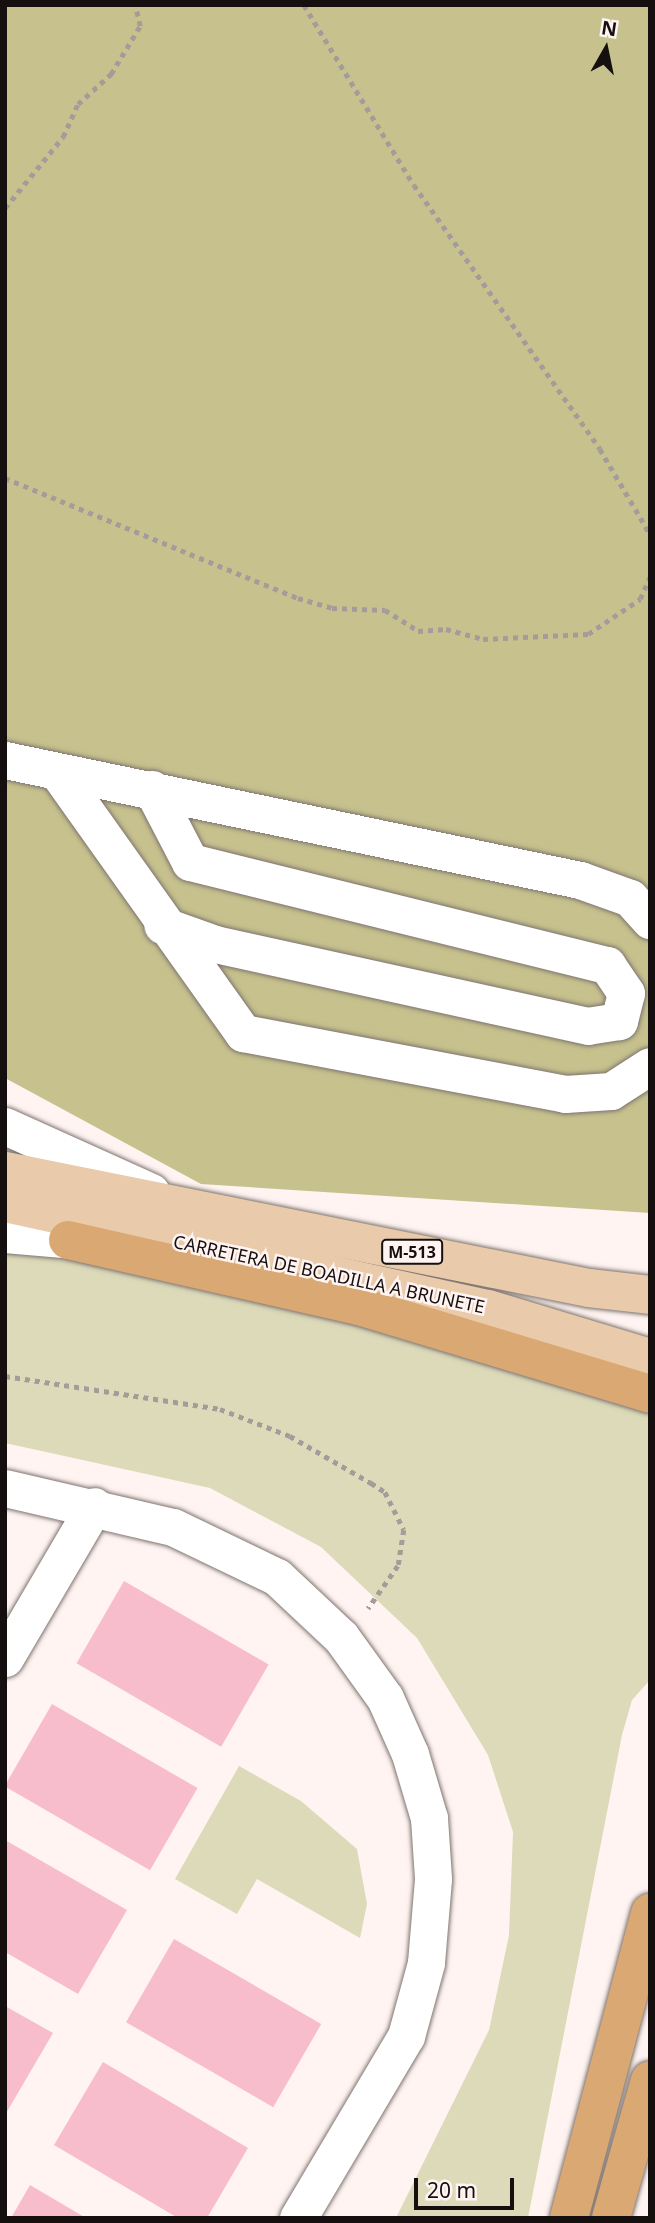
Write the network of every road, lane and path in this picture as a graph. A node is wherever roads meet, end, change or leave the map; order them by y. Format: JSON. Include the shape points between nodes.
{"nodes":[{"id":1,"x":135,"y":5,"type":"edge"},
{"id":2,"x":304,"y":5,"type":"edge"},
{"id":3,"x":5,"y":208,"type":"edge"},
{"id":4,"x":5,"y":478,"type":"edge"},
{"id":5,"x":650,"y":534,"type":"edge"},
{"id":6,"x":650,"y":577,"type":"edge"},
{"id":7,"x":5,"y":760,"type":"edge"},
{"id":8,"x":58,"y":774,"type":"junction"},
{"id":9,"x":152,"y":789,"type":"junction"},
{"id":10,"x":650,"y":920,"type":"edge"},
{"id":11,"x":162,"y":925,"type":"junction"},
{"id":12,"x":650,"y":1066,"type":"edge"},
{"id":13,"x":5,"y":1126,"type":"edge"},
{"id":14,"x":5,"y":1171,"type":"edge"},
{"id":15,"x":5,"y":1203,"type":"edge"},
{"id":16,"x":175,"y":1203,"type":"junction"},
{"id":17,"x":5,"y":1234,"type":"edge"},
{"id":18,"x":68,"y":1240,"type":"junction"},
{"id":19,"x":257,"y":1258,"type":"junction"},
{"id":20,"x":650,"y":1295,"type":"edge"},
{"id":21,"x":650,"y":1358,"type":"edge"},
{"id":22,"x":5,"y":1376,"type":"edge"},
{"id":23,"x":650,"y":1394,"type":"edge"},
{"id":24,"x":5,"y":1488,"type":"edge"},
{"id":25,"x":94,"y":1506,"type":"junction"},
{"id":26,"x":368,"y":1609,"type":"dead end"},
{"id":27,"x":5,"y":1658,"type":"edge"},
{"id":28,"x":650,"y":1913,"type":"edge"},
{"id":29,"x":650,"y":2080,"type":"edge"},
{"id":30,"x":298,"y":2218,"type":"edge"},
{"id":31,"x":569,"y":2218,"type":"edge"},
{"id":32,"x":611,"y":2218,"type":"edge"}],
"edges":[{"from":1,"to":3,"type":"path","via":[[141,26],[111,74],[78,104],[62,137]]},
{"from":2,"to":5,"type":"path","via":[[400,163],[600,449]]},
{"from":4,"to":6,"type":"path","via":[[298,598],[332,608],[385,610],[418,631],[446,629],[483,639],[587,634],[640,599]]},
{"from":7,"to":8,"type":"street"},
{"from":8,"to":9,"type":"street"},
{"from":8,"to":11,"type":"street"},
{"from":9,"to":10,"type":"street","via":[[580,880],[630,898]]},
{"from":9,"to":11,"type":"street","via":[[190,862],[607,965],[626,993],[619,1021],[589,1026],[215,944]]},
{"from":11,"to":12,"type":"street","via":[[243,1033],[565,1094],[611,1091]]},
{"from":13,"to":16,"type":"street"},
{"from":14,"to":16,"type":"main road","number":"M-513"},
{"from":15,"to":19,"type":"main road","name":"CARRETERA DE BOADILLA A BRUNETE","number":"M-513"},
{"from":16,"to":20,"type":"main road","number":"M-513","via":[[589,1288]]},
{"from":17,"to":18,"type":"street"},
{"from":18,"to":19,"type":"street"},
{"from":18,"to":23,"type":"highway","via":[[359,1306]]},
{"from":19,"to":21,"type":"main road","name":"CARRETERA DE BOADILLA A BRUNETE","number":"M-513","via":[[488,1309]]},
{"from":22,"to":26,"type":"path","via":[[220,1409],[279,1430],[371,1483],[384,1492],[404,1530],[398,1566]]},
{"from":24,"to":25,"type":"street"},
{"from":25,"to":27,"type":"street"},
{"from":25,"to":30,"type":"street","via":[[238,1553],[286,1585],[341,1637],[386,1698],[429,1818],[433,1879],[426,1963],[405,2036]]},
{"from":28,"to":31,"type":"highway"},
{"from":29,"to":32,"type":"highway"}]}
